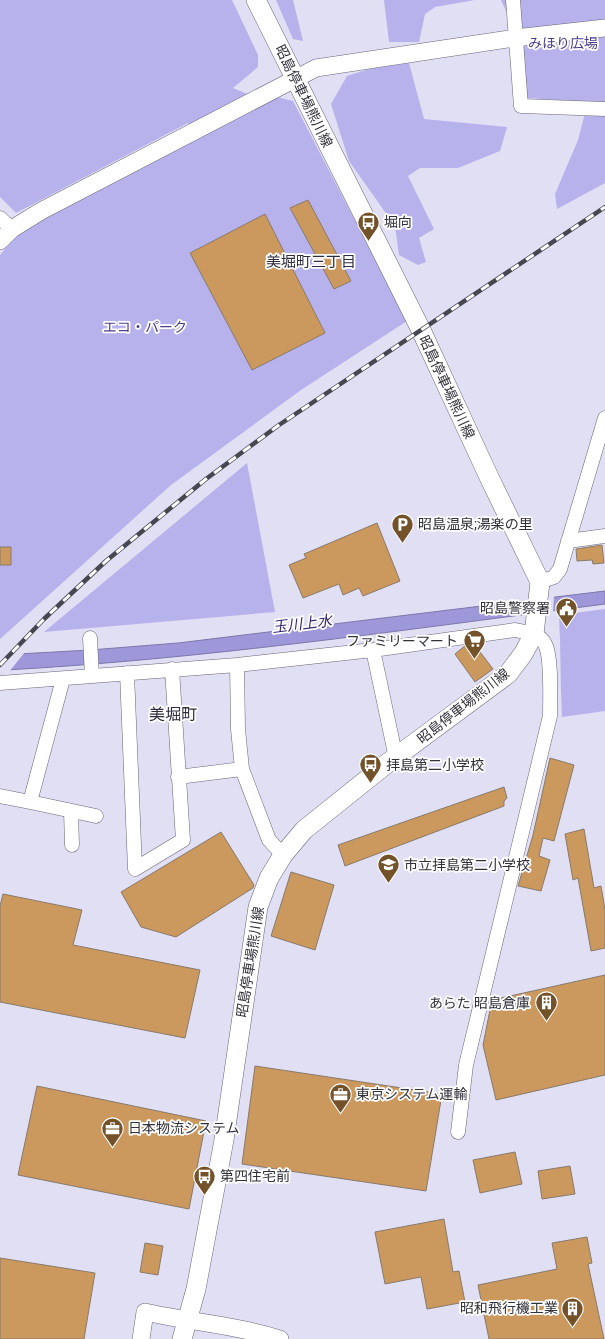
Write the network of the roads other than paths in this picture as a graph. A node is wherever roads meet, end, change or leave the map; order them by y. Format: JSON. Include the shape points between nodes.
{"nodes":[{"id":1,"x":256,"y":0,"type":"edge"},
{"id":2,"x":513,"y":0,"type":"edge"},
{"id":3,"x":605,"y":28,"type":"edge"},
{"id":4,"x":515,"y":38,"type":"junction"},
{"id":5,"x":294,"y":78,"type":"junction"},
{"id":6,"x":605,"y":109,"type":"edge"},
{"id":7,"x":6,"y":224,"type":"edge"},
{"id":8,"x":0,"y":241,"type":"edge"},
{"id":9,"x":605,"y":418,"type":"edge"},
{"id":10,"x":605,"y":536,"type":"edge"},
{"id":11,"x":568,"y":541,"type":"junction"},
{"id":12,"x":540,"y":589,"type":"junction"},
{"id":13,"x":536,"y":627,"type":"junction"},
{"id":14,"x":90,"y":638,"type":"dead end"},
{"id":15,"x":372,"y":650,"type":"junction"},
{"id":16,"x":237,"y":665,"type":"junction"},
{"id":17,"x":172,"y":669,"type":"junction"},
{"id":18,"x":127,"y":673,"type":"junction"},
{"id":19,"x":92,"y":676,"type":"junction"},
{"id":20,"x":63,"y":679,"type":"junction"},
{"id":21,"x":1,"y":684,"type":"edge"},
{"id":22,"x":396,"y":758,"type":"junction"},
{"id":23,"x":242,"y":769,"type":"junction"},
{"id":24,"x":178,"y":777,"type":"junction"},
{"id":25,"x":0,"y":796,"type":"edge"},
{"id":26,"x":30,"y":802,"type":"junction"},
{"id":27,"x":71,"y":810,"type":"junction"},
{"id":28,"x":96,"y":816,"type":"dead end"},
{"id":29,"x":72,"y":845,"type":"dead end"},
{"id":30,"x":283,"y":855,"type":"junction"},
{"id":31,"x":458,"y":1132,"type":"dead end"},
{"id":32,"x":185,"y":1330,"type":"edge"},
{"id":33,"x":141,"y":1339,"type":"edge"},
{"id":34,"x":280,"y":1339,"type":"edge"}],
"edges":[{"from":1,"to":5,"type":"main road","name":"昭島停車場熊川線"},
{"from":2,"to":4,"type":"street"},
{"from":3,"to":4,"type":"street"},
{"from":4,"to":5,"type":"street","via":[[316,68]]},
{"from":4,"to":6,"type":"street","via":[[521,106]]},
{"from":5,"to":7,"type":"street","via":[[41,211]]},
{"from":5,"to":12,"type":"main road","name":"昭島停車場熊川線","via":[[421,330]]},
{"from":7,"to":8,"type":"street"},
{"from":9,"to":11,"type":"street"},
{"from":10,"to":11,"type":"street"},
{"from":11,"to":12,"type":"street","via":[[560,569]]},
{"from":12,"to":13,"type":"main road","name":"昭島停車場熊川線"},
{"from":13,"to":15,"type":"street"},
{"from":13,"to":22,"type":"main road","name":"昭島停車場熊川線","via":[[524,654],[508,674]]},
{"from":13,"to":31,"type":"street","via":[[545,644],[549,669],[550,716],[466,1065]]},
{"from":14,"to":19,"type":"street"},
{"from":15,"to":16,"type":"street"},
{"from":15,"to":22,"type":"street"},
{"from":16,"to":17,"type":"street"},
{"from":16,"to":23,"type":"street","via":[[238,729]]},
{"from":17,"to":18,"type":"street"},
{"from":17,"to":24,"type":"street"},
{"from":18,"to":19,"type":"street"},
{"from":18,"to":24,"type":"street","via":[[136,869],[183,840]]},
{"from":19,"to":20,"type":"street"},
{"from":20,"to":21,"type":"street"},
{"from":20,"to":26,"type":"street"},
{"from":22,"to":30,"type":"main road","name":"昭島停車場熊川線","via":[[304,830]]},
{"from":23,"to":24,"type":"street"},
{"from":23,"to":30,"type":"street","via":[[269,840]]},
{"from":25,"to":26,"type":"street"},
{"from":26,"to":27,"type":"street"},
{"from":27,"to":28,"type":"street"},
{"from":27,"to":29,"type":"street"},
{"from":30,"to":32,"type":"main road","name":"昭島停車場熊川線","via":[[269,878],[258,907],[224,1140],[196,1289]]},
{"from":32,"to":33,"type":"street","via":[[145,1312]]},
{"from":32,"to":34,"type":"street","via":[[244,1330]]}]}
